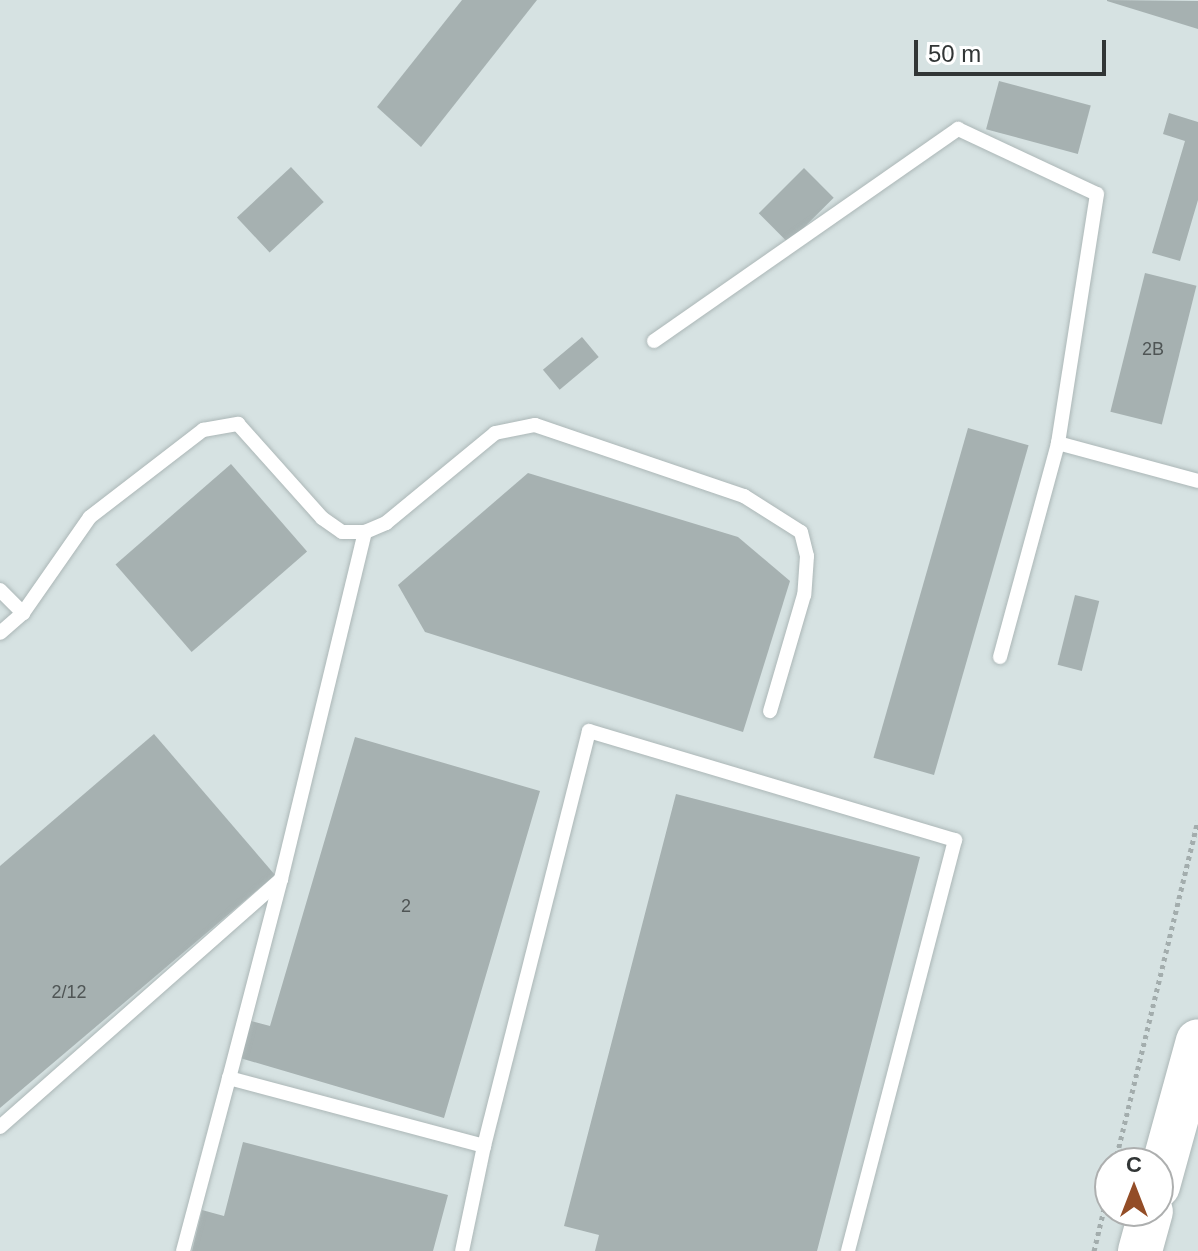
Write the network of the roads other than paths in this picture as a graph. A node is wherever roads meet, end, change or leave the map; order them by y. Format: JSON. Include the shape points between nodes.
{"nodes":[{"id":1,"x":654,"y":341,"type":"dead end"},
{"id":2,"x":1058,"y":443,"type":"junction"},
{"id":3,"x":1198,"y":481,"type":"edge"},
{"id":4,"x":365,"y":532,"type":"junction"},
{"id":5,"x":0,"y":590,"type":"edge"},
{"id":6,"x":23,"y":613,"type":"junction"},
{"id":7,"x":0,"y":633,"type":"edge"},
{"id":8,"x":1000,"y":657,"type":"dead end"},
{"id":9,"x":770,"y":711,"type":"dead end"},
{"id":10,"x":281,"y":879,"type":"junction"},
{"id":11,"x":1198,"y":1041,"type":"edge"},
{"id":12,"x":229,"y":1078,"type":"junction"},
{"id":13,"x":0,"y":1127,"type":"edge"},
{"id":14,"x":484,"y":1146,"type":"junction"},
{"id":15,"x":1169,"y":1147,"type":"edge"},
{"id":16,"x":1147,"y":1227,"type":"edge"},
{"id":17,"x":183,"y":1251,"type":"edge"},
{"id":18,"x":462,"y":1251,"type":"edge"},
{"id":19,"x":848,"y":1251,"type":"edge"},
{"id":20,"x":1140,"y":1251,"type":"edge"}],
"edges":[{"from":1,"to":2,"type":"lane","via":[[958,129],[1097,194]]},
{"from":2,"to":3,"type":"lane"},
{"from":2,"to":8,"type":"lane"},
{"from":4,"to":6,"type":"lane","via":[[342,532],[322,518],[238,424],[203,430],[90,517]]},
{"from":4,"to":9,"type":"lane","via":[[386,523],[495,433],[516,425],[535,425],[744,496],[801,532],[807,556],[804,595]]},
{"from":4,"to":10,"type":"lane"},
{"from":5,"to":6,"type":"lane"},
{"from":6,"to":7,"type":"lane"},
{"from":10,"to":12,"type":"lane"},
{"from":10,"to":13,"type":"lane"},
{"from":11,"to":15,"type":"main road"},
{"from":12,"to":14,"type":"lane"},
{"from":12,"to":17,"type":"lane"},
{"from":14,"to":18,"type":"lane"},
{"from":14,"to":19,"type":"lane","via":[[589,731],[955,840]]},
{"from":16,"to":20,"type":"main road"}]}
